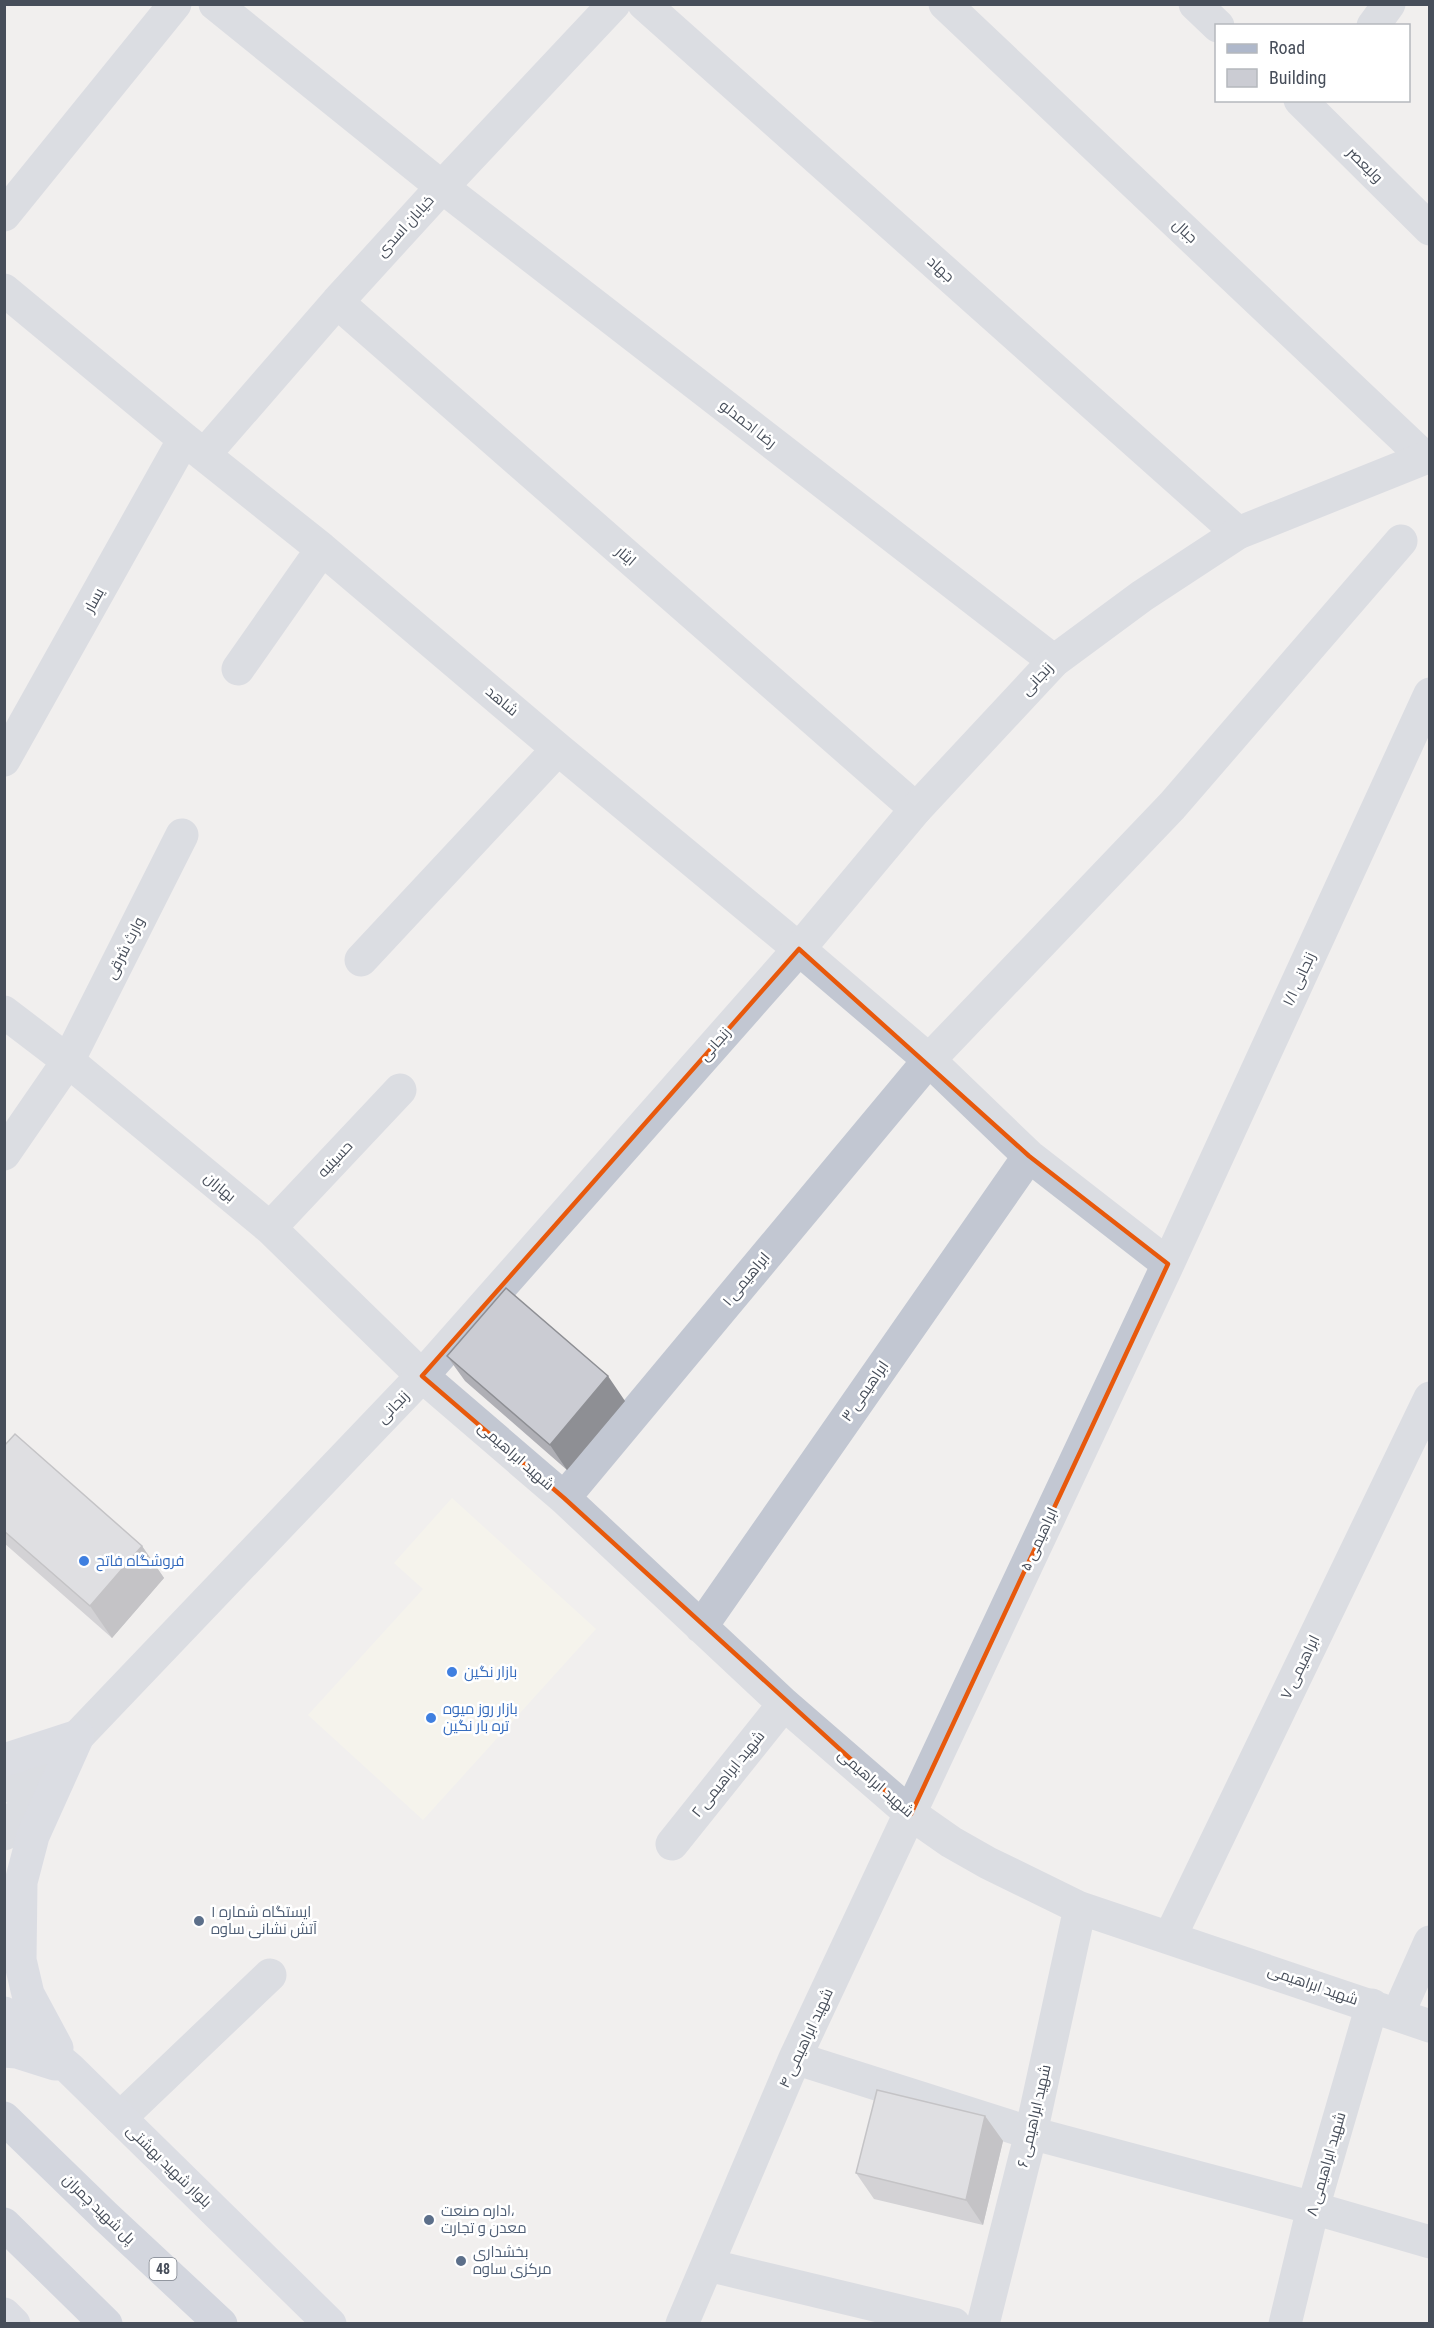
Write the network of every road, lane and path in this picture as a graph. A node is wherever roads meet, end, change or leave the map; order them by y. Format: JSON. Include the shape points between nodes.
{"nodes":[{"id":1,"x":175,"y":4,"type":"edge"},
{"id":2,"x":215,"y":4,"type":"edge"},
{"id":3,"x":614,"y":4,"type":"edge"},
{"id":4,"x":644,"y":4,"type":"edge"},
{"id":5,"x":945,"y":4,"type":"edge"},
{"id":6,"x":1196,"y":4,"type":"edge"},
{"id":7,"x":1389,"y":4,"type":"edge"},
{"id":8,"x":1216,"y":24,"type":"edge"},
{"id":9,"x":1374,"y":24,"type":"edge"},
{"id":10,"x":1307,"y":103,"type":"edge"},
{"id":11,"x":442,"y":186,"type":"junction"},
{"id":12,"x":4,"y":215,"type":"edge"},
{"id":13,"x":1430,"y":229,"type":"edge"},
{"id":14,"x":4,"y":290,"type":"edge"},
{"id":15,"x":336,"y":302,"type":"junction"},
{"id":16,"x":194,"y":447,"type":"junction"},
{"id":17,"x":1427,"y":457,"type":"edge"},
{"id":18,"x":1238,"y":533,"type":"junction"},
{"id":19,"x":1401,"y":541,"type":"dead end"},
{"id":20,"x":322,"y":549,"type":"junction"},
{"id":21,"x":1054,"y":661,"type":"junction"},
{"id":22,"x":238,"y":669,"type":"dead end"},
{"id":23,"x":1429,"y":697,"type":"edge"},
{"id":24,"x":558,"y":749,"type":"junction"},
{"id":25,"x":4,"y":760,"type":"edge"},
{"id":26,"x":916,"y":809,"type":"junction"},
{"id":27,"x":182,"y":835,"type":"dead end"},
{"id":28,"x":799,"y":949,"type":"junction"},
{"id":29,"x":361,"y":960,"type":"dead end"},
{"id":30,"x":4,"y":1012,"type":"edge"},
{"id":31,"x":929,"y":1060,"type":"junction"},
{"id":32,"x":68,"y":1061,"type":"junction"},
{"id":33,"x":400,"y":1090,"type":"dead end"},
{"id":34,"x":4,"y":1154,"type":"edge"},
{"id":35,"x":1029,"y":1156,"type":"junction"},
{"id":36,"x":270,"y":1228,"type":"junction"},
{"id":37,"x":1168,"y":1264,"type":"junction"},
{"id":38,"x":422,"y":1376,"type":"junction"},
{"id":39,"x":1430,"y":1398,"type":"edge"},
{"id":40,"x":564,"y":1498,"type":"junction"},
{"id":41,"x":701,"y":1627,"type":"junction"},
{"id":42,"x":784,"y":1704,"type":"junction"},
{"id":43,"x":78,"y":1736,"type":"junction"},
{"id":44,"x":4,"y":1760,"type":"edge"},
{"id":45,"x":4,"y":1786,"type":"edge"},
{"id":46,"x":911,"y":1814,"type":"junction"},
{"id":47,"x":4,"y":1834,"type":"edge"},
{"id":48,"x":672,"y":1844,"type":"dead end"},
{"id":49,"x":1080,"y":1908,"type":"junction"},
{"id":50,"x":1170,"y":1937,"type":"junction"},
{"id":51,"x":1430,"y":1942,"type":"edge"},
{"id":52,"x":270,"y":1976,"type":"dead end"},
{"id":53,"x":1385,"y":2010,"type":"junction"},
{"id":54,"x":4,"y":2013,"type":"edge"},
{"id":55,"x":1430,"y":2026,"type":"edge"},
{"id":56,"x":4,"y":2051,"type":"edge"},
{"id":57,"x":795,"y":2058,"type":"junction"},
{"id":58,"x":69,"y":2068,"type":"junction"},
{"id":59,"x":4,"y":2118,"type":"edge"},
{"id":60,"x":120,"y":2118,"type":"junction"},
{"id":61,"x":1031,"y":2133,"type":"junction"},
{"id":62,"x":1313,"y":2208,"type":"junction"},
{"id":63,"x":4,"y":2224,"type":"edge"},
{"id":64,"x":1430,"y":2242,"type":"edge"},
{"id":65,"x":708,"y":2265,"type":"junction"},
{"id":66,"x":4,"y":2314,"type":"edge"},
{"id":67,"x":14,"y":2324,"type":"edge"},
{"id":68,"x":106,"y":2324,"type":"edge"},
{"id":69,"x":221,"y":2324,"type":"edge"},
{"id":70,"x":330,"y":2324,"type":"edge"},
{"id":71,"x":682,"y":2324,"type":"edge"},
{"id":72,"x":954,"y":2324,"type":"edge"},
{"id":73,"x":983,"y":2324,"type":"edge"},
{"id":74,"x":1285,"y":2324,"type":"edge"}],
"edges":[{"from":1,"to":12,"type":"street"},
{"from":2,"to":11,"type":"street","name":"رضا احمدلو"},
{"from":3,"to":11,"type":"street","name":"خیابان اسدی"},
{"from":4,"to":18,"type":"street","name":"جهاد"},
{"from":5,"to":17,"type":"street","name":"جبال"},
{"from":6,"to":8,"type":"street"},
{"from":7,"to":9,"type":"street"},
{"from":10,"to":13,"type":"street","name":"ولیعصر"},
{"from":11,"to":15,"type":"street","name":"خیابان اسدی"},
{"from":11,"to":21,"type":"street","name":"رضا احمدلو"},
{"from":14,"to":16,"type":"street","name":"شاهد"},
{"from":15,"to":16,"type":"street","name":"خیابان اسدی"},
{"from":15,"to":26,"type":"street","name":"ایثار"},
{"from":16,"to":20,"type":"street","name":"شاهد"},
{"from":16,"to":25,"type":"street","name":"یسار"},
{"from":17,"to":18,"type":"street","name":"زنجانی"},
{"from":18,"to":21,"type":"street","name":"زنجانی","via":[[1142,596]]},
{"from":19,"to":31,"type":"street","name":"ابراهیمی ۱","via":[[1172,806]]},
{"from":20,"to":22,"type":"street"},
{"from":20,"to":24,"type":"street","name":"شاهد"},
{"from":21,"to":26,"type":"street","name":"زنجانی"},
{"from":23,"to":37,"type":"street","name":"زنجانی ۱/۱"},
{"from":24,"to":28,"type":"street","name":"شاهد"},
{"from":24,"to":29,"type":"street"},
{"from":26,"to":28,"type":"street","name":"زنجانی"},
{"from":27,"to":32,"type":"street","name":"وارث شرقی"},
{"from":28,"to":31,"type":"street","name":"شاهد"},
{"from":28,"to":38,"type":"street","name":"زنجانی"},
{"from":30,"to":32,"type":"street","name":"بهاران"},
{"from":31,"to":35,"type":"street","name":"شاهد"},
{"from":31,"to":40,"type":"street","name":"ابراهیمی ۱"},
{"from":32,"to":34,"type":"street","name":"وارث شرقی"},
{"from":32,"to":36,"type":"street","name":"بهاران"},
{"from":33,"to":36,"type":"street","name":"حسینیه"},
{"from":35,"to":37,"type":"street","name":"شاهد"},
{"from":35,"to":41,"type":"street","name":"ابراهیمی ۳"},
{"from":36,"to":38,"type":"street","name":"بهاران"},
{"from":37,"to":46,"type":"street","name":"ابراهیمی ۵"},
{"from":38,"to":40,"type":"street","name":"شهید ابراهیمی"},
{"from":38,"to":43,"type":"street","name":"زنجانی"},
{"from":39,"to":50,"type":"street","name":"ابراهیمی ۷"},
{"from":40,"to":41,"type":"street","name":"شهید ابراهیمی"},
{"from":41,"to":42,"type":"street","name":"شهید ابراهیمی"},
{"from":42,"to":46,"type":"street","name":"شهید ابراهیمی"},
{"from":42,"to":48,"type":"street","name":"شهید ابراهیمی ۲"},
{"from":43,"to":44,"type":"main road"},
{"from":43,"to":45,"type":"street"},
{"from":43,"to":47,"type":"street"},
{"from":43,"to":58,"type":"main road","via":[[33,1836],[21,1882],[19,1918],[20,1960],[28,1994]]},
{"from":46,"to":49,"type":"street","name":"شهید ابراهیمی","via":[[988,1863]]},
{"from":46,"to":57,"type":"street","name":"شهید ابراهیمی ۴"},
{"from":49,"to":50,"type":"street","name":"شهید ابراهیمی"},
{"from":49,"to":61,"type":"street","name":"شهید ابراهیمی ۶"},
{"from":50,"to":53,"type":"street","name":"شهید ابراهیمی"},
{"from":51,"to":53,"type":"street","name":"شهید ابراهیمی ۸"},
{"from":52,"to":60,"type":"street"},
{"from":53,"to":55,"type":"street","name":"شهید ابراهیمی"},
{"from":53,"to":62,"type":"street","name":"شهید ابراهیمی ۸"},
{"from":54,"to":58,"type":"main road","name":"بلوار شهید بهشتی"},
{"from":56,"to":58,"type":"main road"},
{"from":57,"to":61,"type":"street"},
{"from":57,"to":65,"type":"street","name":"شهید ابراهیمی ۴"},
{"from":58,"to":60,"type":"main road","name":"بلوار شهید بهشتی"},
{"from":59,"to":69,"type":"main road","name":"پل شهید چمران","number":"48"},
{"from":60,"to":70,"type":"main road","name":"بلوار شهید بهشتی"},
{"from":61,"to":62,"type":"street"},
{"from":61,"to":73,"type":"street","name":"شهید ابراهیمی ۶"},
{"from":62,"to":64,"type":"street"},
{"from":62,"to":74,"type":"street","name":"شهید ابراهیمی ۸"},
{"from":63,"to":68,"type":"main road"},
{"from":65,"to":71,"type":"street","name":"شهید ابراهیمی ۴"},
{"from":65,"to":72,"type":"street"},
{"from":66,"to":67,"type":"main road"}]}
